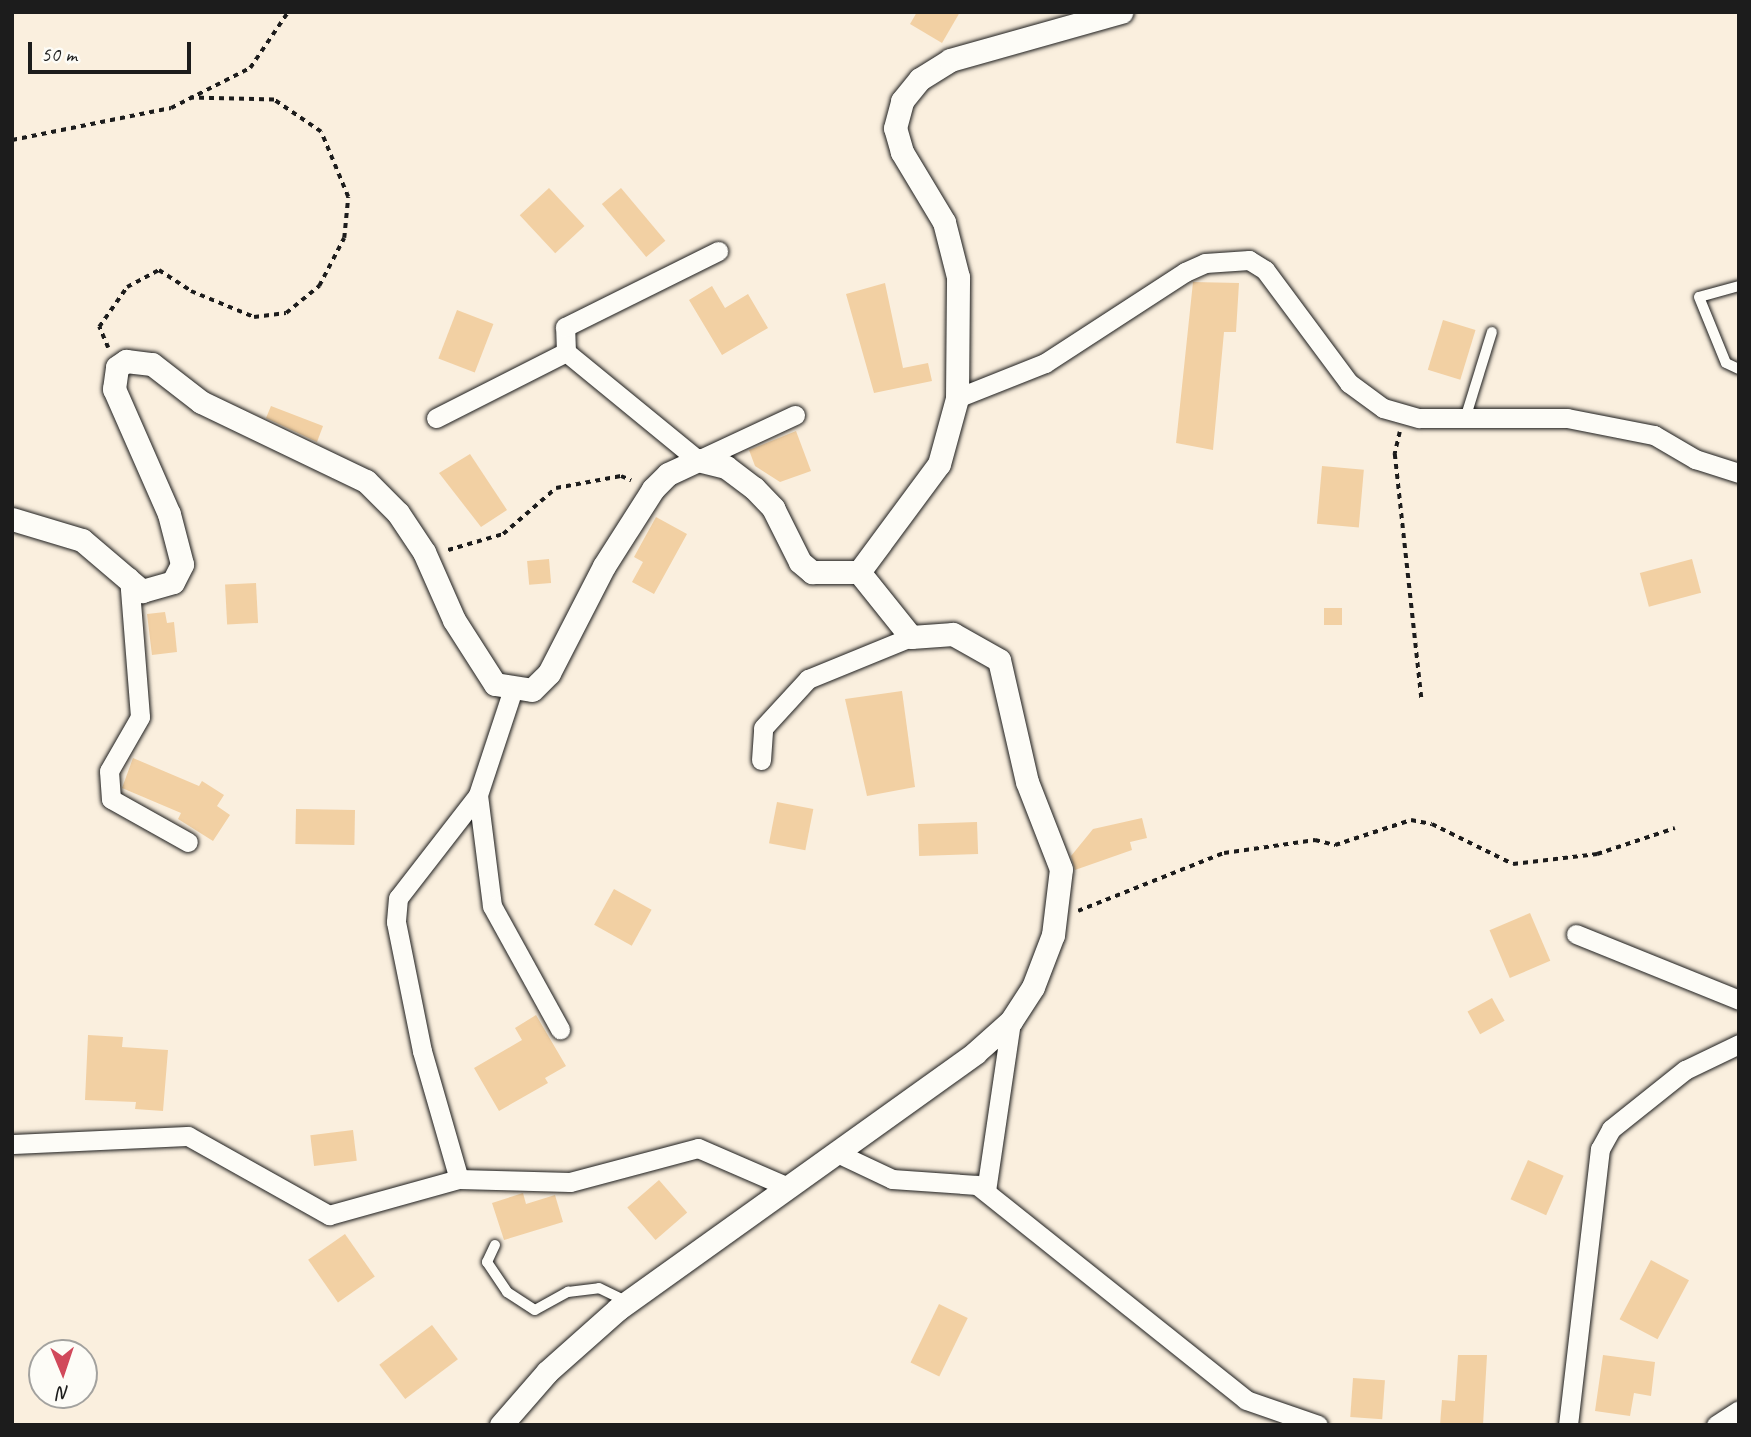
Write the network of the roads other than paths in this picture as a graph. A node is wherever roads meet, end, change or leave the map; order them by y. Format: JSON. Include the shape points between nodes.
{"nodes":[{"id":1,"x":1121,"y":12,"type":"edge"},
{"id":2,"x":718,"y":251,"type":"dead end"},
{"id":3,"x":1739,"y":286,"type":"edge"},
{"id":4,"x":1492,"y":332,"type":"dead end"},
{"id":5,"x":566,"y":352,"type":"junction"},
{"id":6,"x":1739,"y":369,"type":"edge"},
{"id":7,"x":957,"y":398,"type":"junction"},
{"id":8,"x":795,"y":415,"type":"dead end"},
{"id":9,"x":436,"y":418,"type":"dead end"},
{"id":10,"x":1465,"y":419,"type":"junction"},
{"id":11,"x":698,"y":460,"type":"junction"},
{"id":12,"x":1739,"y":473,"type":"edge"},
{"id":13,"x":12,"y":519,"type":"edge"},
{"id":14,"x":859,"y":572,"type":"junction"},
{"id":15,"x":129,"y":577,"type":"junction"},
{"id":16,"x":911,"y":637,"type":"junction"},
{"id":17,"x":513,"y":689,"type":"junction"},
{"id":18,"x":761,"y":760,"type":"dead end"},
{"id":19,"x":478,"y":795,"type":"junction"},
{"id":20,"x":188,"y":842,"type":"dead end"},
{"id":21,"x":1576,"y":934,"type":"dead end"},
{"id":22,"x":1739,"y":1000,"type":"edge"},
{"id":23,"x":1011,"y":1021,"type":"junction"},
{"id":24,"x":560,"y":1029,"type":"dead end"},
{"id":25,"x":1739,"y":1044,"type":"edge"},
{"id":26,"x":12,"y":1144,"type":"edge"},
{"id":27,"x":835,"y":1152,"type":"junction"},
{"id":28,"x":459,"y":1180,"type":"junction"},
{"id":29,"x":788,"y":1187,"type":"junction"},
{"id":30,"x":986,"y":1191,"type":"junction"},
{"id":31,"x":495,"y":1245,"type":"dead end"},
{"id":32,"x":628,"y":1302,"type":"junction"},
{"id":33,"x":1739,"y":1410,"type":"edge"},
{"id":34,"x":501,"y":1425,"type":"edge"},
{"id":35,"x":1318,"y":1425,"type":"edge"},
{"id":36,"x":1568,"y":1425,"type":"edge"},
{"id":37,"x":1716,"y":1425,"type":"edge"}],
"edges":[{"from":1,"to":7,"type":"street","via":[[950,60],[920,79],[901,101],[895,128],[902,152],[944,222],[958,277]]},
{"from":2,"to":5,"type":"street","via":[[565,327]]},
{"from":3,"to":6,"type":"lane","via":[[1699,297],[1726,363]]},
{"from":4,"to":10,"type":"lane"},
{"from":5,"to":9,"type":"street"},
{"from":5,"to":11,"type":"street"},
{"from":7,"to":10,"type":"street","via":[[1045,363],[1185,272],[1229,259],[1250,260],[1265,270],[1349,383],[1404,416]]},
{"from":7,"to":14,"type":"street","via":[[939,464]]},
{"from":8,"to":11,"type":"street"},
{"from":10,"to":12,"type":"street","via":[[1567,418],[1654,435],[1695,459]]},
{"from":11,"to":14,"type":"street","via":[[726,467],[754,488],[773,508],[800,562],[812,572]]},
{"from":11,"to":17,"type":"street","via":[[668,474],[653,489],[604,566],[549,673],[532,690]]},
{"from":13,"to":15,"type":"street","via":[[82,540]]},
{"from":14,"to":16,"type":"street"},
{"from":15,"to":17,"type":"street","via":[[142,591],[158,590],[173,582],[182,564],[169,514],[114,388],[117,367],[126,361],[152,364],[201,402],[366,481],[398,513],[424,552],[482,667],[495,684]]},
{"from":15,"to":20,"type":"street","via":[[140,717],[109,771],[111,799]]},
{"from":16,"to":18,"type":"street","via":[[808,679],[763,728]]},
{"from":16,"to":23,"type":"street","via":[[953,634],[999,660],[1027,782],[1061,869],[1058,913],[1033,987]]},
{"from":17,"to":19,"type":"street"},
{"from":19,"to":24,"type":"street","via":[[492,906]]},
{"from":19,"to":28,"type":"street","via":[[398,898],[396,922],[422,1051]]},
{"from":21,"to":22,"type":"street"},
{"from":23,"to":27,"type":"street","via":[[975,1053]]},
{"from":23,"to":30,"type":"street"},
{"from":25,"to":36,"type":"street","via":[[1685,1070],[1611,1129],[1600,1149]]},
{"from":26,"to":28,"type":"street","via":[[188,1136],[329,1215]]},
{"from":27,"to":29,"type":"street"},
{"from":27,"to":30,"type":"street","via":[[892,1179],[977,1185]]},
{"from":28,"to":29,"type":"street","via":[[570,1182],[698,1148]]},
{"from":29,"to":32,"type":"street"},
{"from":30,"to":35,"type":"street","via":[[1245,1400]]},
{"from":31,"to":32,"type":"lane","via":[[486,1262],[507,1292],[535,1310],[568,1293],[599,1288]]},
{"from":32,"to":34,"type":"street","via":[[547,1372]]},
{"from":33,"to":37,"type":"street"}]}
